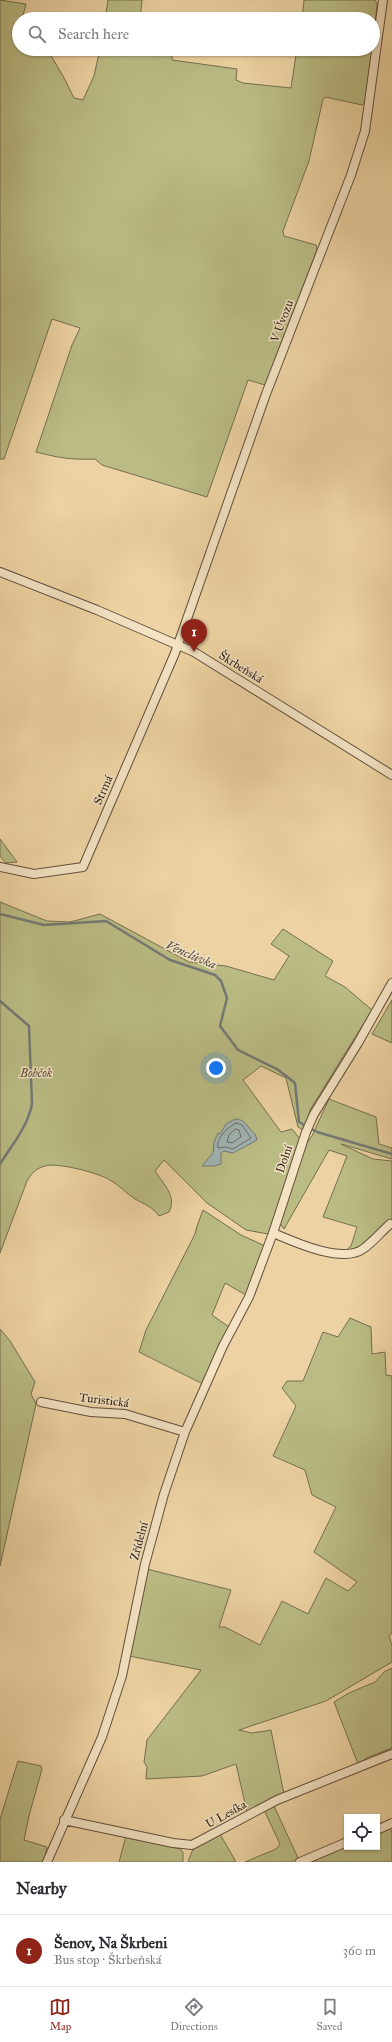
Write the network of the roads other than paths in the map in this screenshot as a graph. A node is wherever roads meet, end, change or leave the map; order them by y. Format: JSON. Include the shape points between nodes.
{"nodes":[{"id":1,"x":383,"y":0,"type":"edge"},
{"id":2,"x":380,"y":22,"type":"edge"},
{"id":3,"x":375,"y":56,"type":"edge"},
{"id":4,"x":0,"y":572,"type":"edge"},
{"id":5,"x":177,"y":644,"type":"junction"},
{"id":6,"x":392,"y":775,"type":"edge"},
{"id":7,"x":0,"y":868,"type":"edge"},
{"id":8,"x":392,"y":983,"type":"edge"},
{"id":9,"x":390,"y":1224,"type":"dead end"},
{"id":10,"x":273,"y":1233,"type":"junction"},
{"id":11,"x":41,"y":1402,"type":"dead end"},
{"id":12,"x":185,"y":1432,"type":"junction"},
{"id":13,"x":392,"y":1754,"type":"edge"},
{"id":14,"x":64,"y":1820,"type":"junction"},
{"id":15,"x":392,"y":1823,"type":"edge"},
{"id":16,"x":380,"y":1829,"type":"edge"},
{"id":17,"x":344,"y":1843,"type":"edge"},
{"id":18,"x":47,"y":1862,"type":"edge"},
{"id":19,"x":300,"y":1862,"type":"edge"}],
"edges":[{"from":1,"to":2,"type":"street","name":"V Úvozu"},
{"from":3,"to":5,"type":"street","name":"V Úvozu","via":[[365,131],[351,176],[266,394]]},
{"from":4,"to":5,"type":"street","name":"Škrbeňská"},
{"from":5,"to":6,"type":"street","name":"Škrbeňská","via":[[194,652]]},
{"from":5,"to":7,"type":"street","name":"Strmá","via":[[83,867],[34,874]]},
{"from":8,"to":10,"type":"street","name":"Dolní","via":[[310,1123]]},
{"from":9,"to":10,"type":"street","via":[[362,1250],[344,1254],[299,1244]]},
{"from":10,"to":12,"type":"street","name":"Zřídelní","via":[[249,1297],[223,1346]]},
{"from":11,"to":12,"type":"street","name":"Turistická","via":[[91,1412],[125,1414]]},
{"from":12,"to":14,"type":"street","name":"Zřídelní","via":[[164,1494],[147,1557],[122,1676],[102,1737]]},
{"from":13,"to":14,"type":"street","name":"U Lesíka","via":[[277,1800],[192,1845]]},
{"from":14,"to":18,"type":"street","name":"Zřídelní"},
{"from":15,"to":16,"type":"street"},
{"from":17,"to":19,"type":"street"}]}
